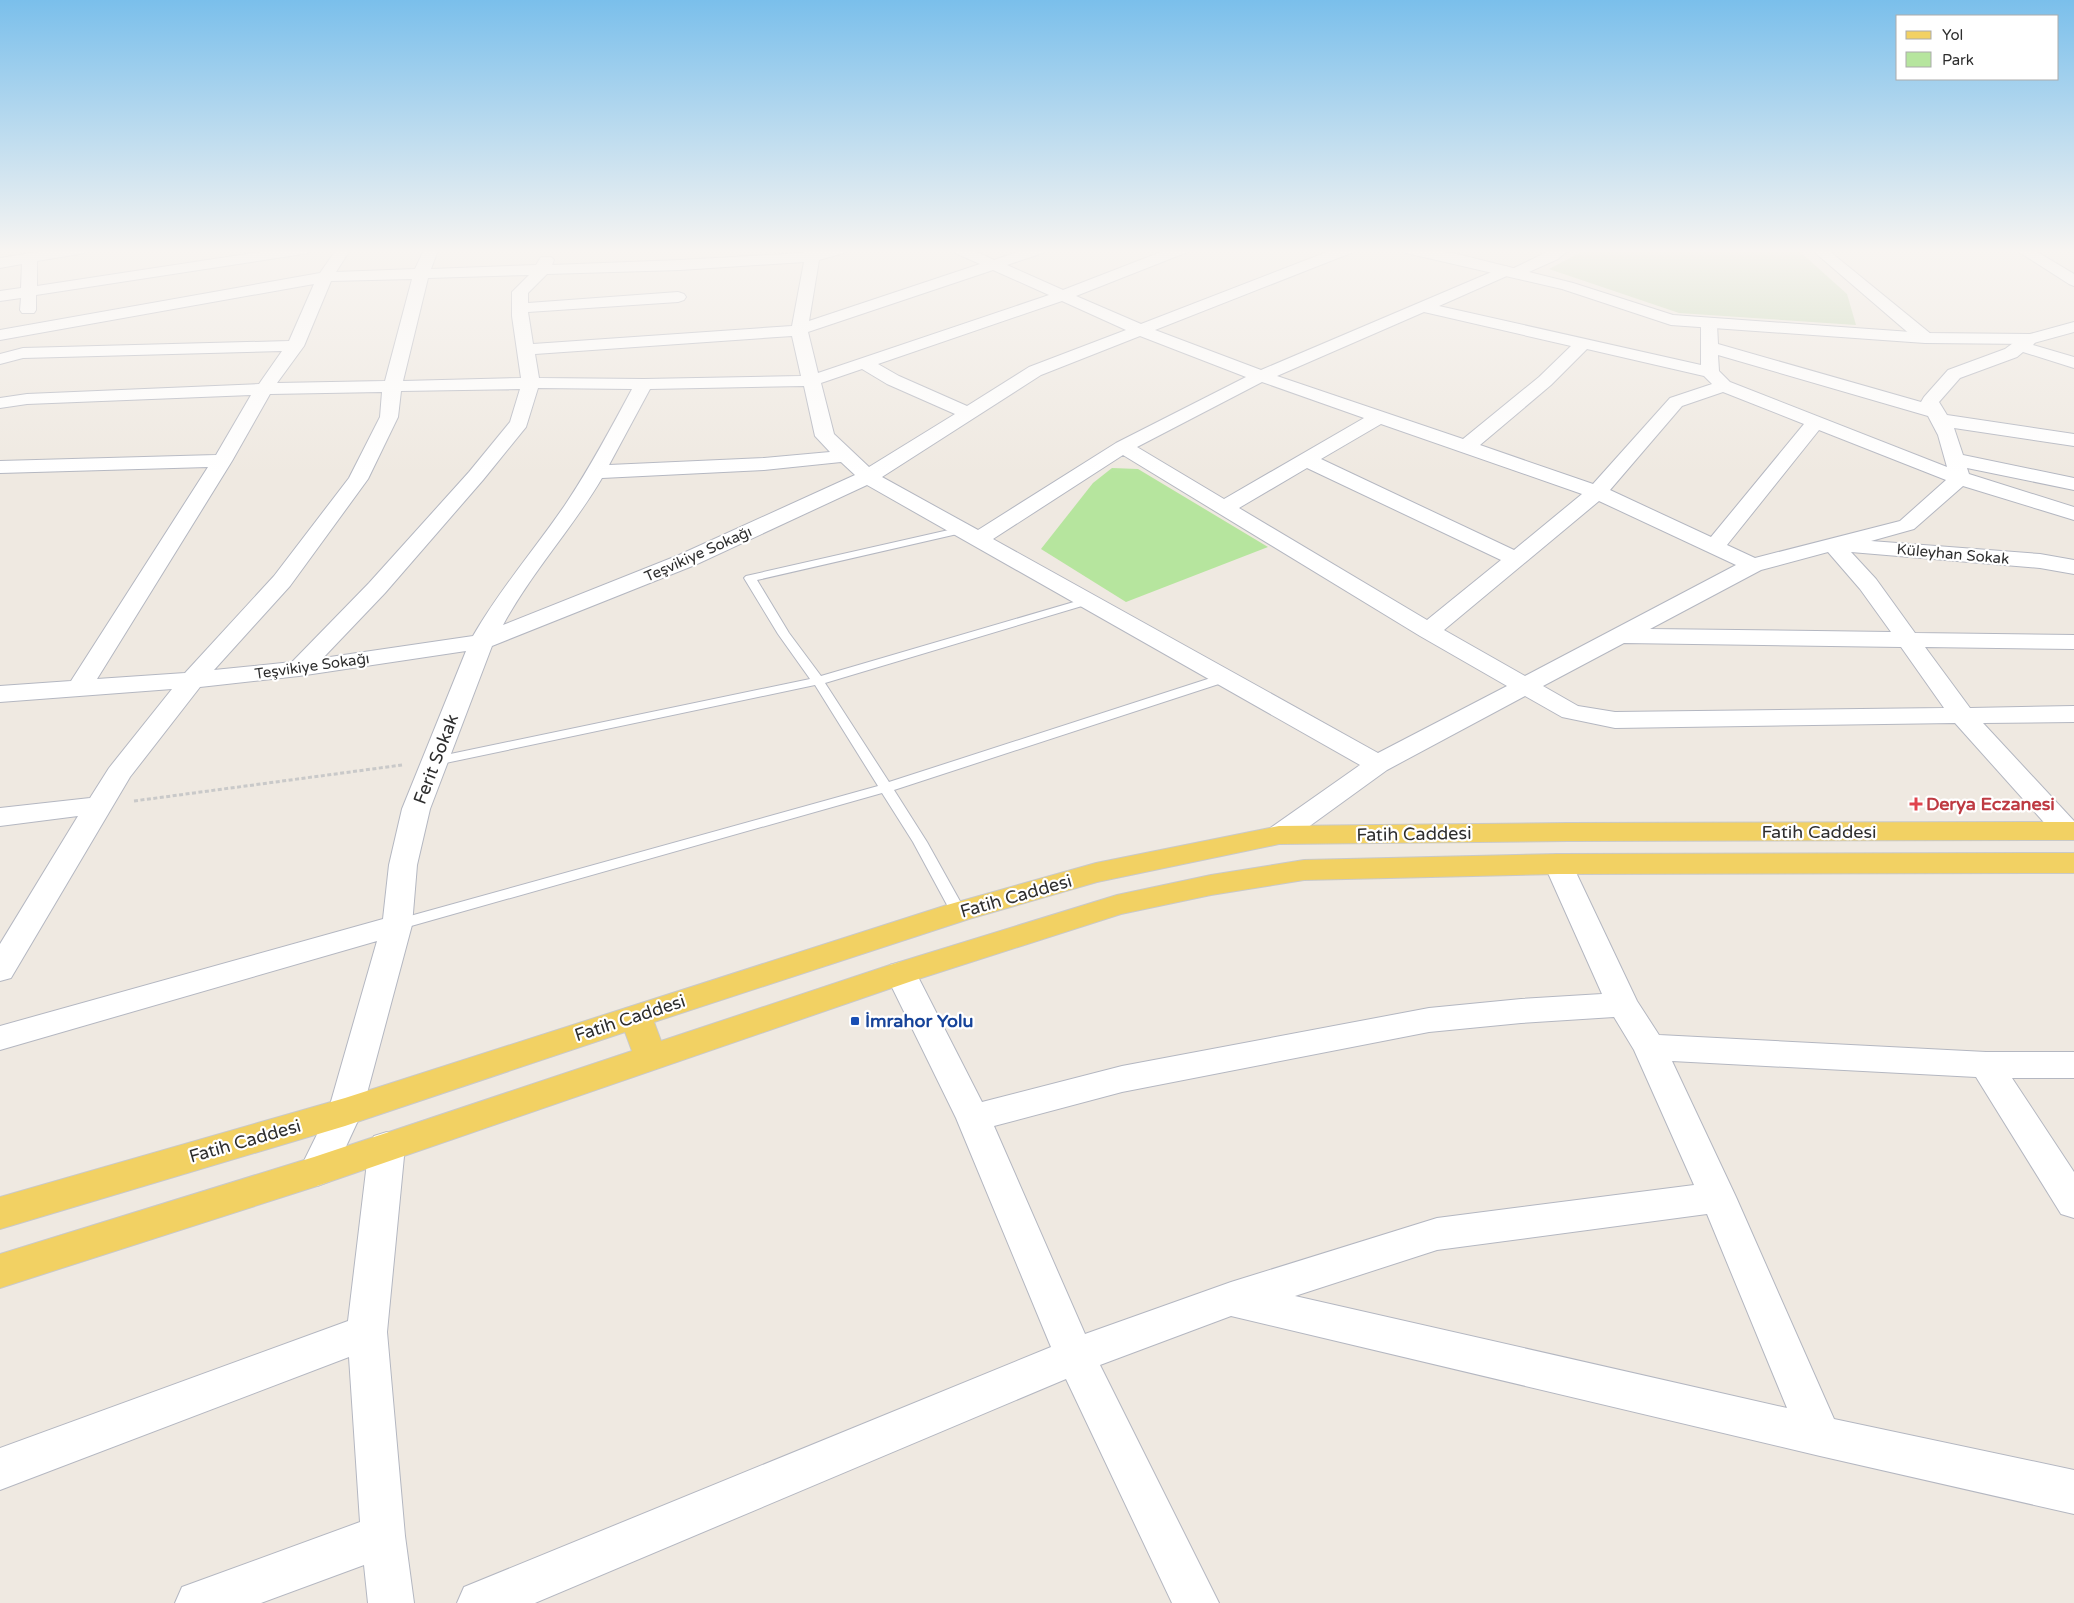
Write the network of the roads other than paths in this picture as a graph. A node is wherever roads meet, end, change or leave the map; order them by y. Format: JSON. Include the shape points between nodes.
{"nodes":[{"id":1,"x":1709,"y":324,"type":"edge"},
{"id":2,"x":29,"y":325,"type":"edge"},
{"id":3,"x":58,"y":325,"type":"edge"},
{"id":4,"x":305,"y":325,"type":"edge"},
{"id":5,"x":408,"y":325,"type":"edge"},
{"id":6,"x":522,"y":325,"type":"edge"},
{"id":7,"x":675,"y":325,"type":"edge"},
{"id":8,"x":800,"y":325,"type":"edge"},
{"id":9,"x":815,"y":325,"type":"edge"},
{"id":10,"x":977,"y":325,"type":"edge"},
{"id":11,"x":1128,"y":325,"type":"edge"},
{"id":12,"x":1153,"y":325,"type":"edge"},
{"id":13,"x":1381,"y":325,"type":"edge"},
{"id":14,"x":1503,"y":325,"type":"edge"},
{"id":15,"x":1721,"y":325,"type":"edge"},
{"id":16,"x":1909,"y":325,"type":"edge"},
{"id":17,"x":2074,"y":327,"type":"edge"},
{"id":18,"x":29,"y":330,"type":"junction"},
{"id":19,"x":799,"y":330,"type":"junction"},
{"id":20,"x":1140,"y":330,"type":"junction"},
{"id":21,"x":0,"y":335,"type":"edge"},
{"id":22,"x":1925,"y":338,"type":"junction"},
{"id":23,"x":672,"y":340,"type":"junction"},
{"id":24,"x":2025,"y":342,"type":"junction"},
{"id":25,"x":1584,"y":343,"type":"junction"},
{"id":26,"x":296,"y":346,"type":"junction"},
{"id":27,"x":1710,"y":347,"type":"junction"},
{"id":28,"x":526,"y":350,"type":"junction"},
{"id":29,"x":23,"y":353,"type":"junction"},
{"id":30,"x":0,"y":359,"type":"edge"},
{"id":31,"x":864,"y":363,"type":"junction"},
{"id":32,"x":2074,"y":363,"type":"edge"},
{"id":33,"x":1261,"y":376,"type":"junction"},
{"id":34,"x":1717,"y":379,"type":"junction"},
{"id":35,"x":812,"y":380,"type":"junction"},
{"id":36,"x":531,"y":383,"type":"junction"},
{"id":37,"x":644,"y":384,"type":"junction"},
{"id":38,"x":392,"y":387,"type":"junction"},
{"id":39,"x":264,"y":389,"type":"junction"},
{"id":40,"x":0,"y":404,"type":"edge"},
{"id":41,"x":968,"y":413,"type":"junction"},
{"id":42,"x":1938,"y":416,"type":"junction"},
{"id":43,"x":1379,"y":417,"type":"junction"},
{"id":44,"x":1816,"y":422,"type":"junction"},
{"id":45,"x":2074,"y":440,"type":"edge"},
{"id":46,"x":1123,"y":447,"type":"junction"},
{"id":47,"x":1466,"y":447,"type":"junction"},
{"id":48,"x":846,"y":456,"type":"junction"},
{"id":49,"x":1307,"y":460,"type":"junction"},
{"id":50,"x":222,"y":461,"type":"junction"},
{"id":51,"x":0,"y":467,"type":"edge"},
{"id":52,"x":1957,"y":468,"type":"junction"},
{"id":53,"x":596,"y":472,"type":"junction"},
{"id":54,"x":868,"y":477,"type":"junction"},
{"id":55,"x":2074,"y":484,"type":"edge"},
{"id":56,"x":1597,"y":492,"type":"junction"},
{"id":57,"x":1224,"y":508,"type":"junction"},
{"id":58,"x":2074,"y":514,"type":"edge"},
{"id":59,"x":970,"y":534,"type":"junction"},
{"id":60,"x":1832,"y":544,"type":"junction"},
{"id":61,"x":1714,"y":547,"type":"junction"},
{"id":62,"x":1516,"y":559,"type":"junction"},
{"id":63,"x":1753,"y":565,"type":"junction"},
{"id":64,"x":2074,"y":566,"type":"edge"},
{"id":65,"x":1088,"y":601,"type":"junction"},
{"id":66,"x":1428,"y":631,"type":"junction"},
{"id":67,"x":1620,"y":636,"type":"junction"},
{"id":68,"x":1908,"y":640,"type":"junction"},
{"id":69,"x":482,"y":642,"type":"junction"},
{"id":70,"x":2074,"y":642,"type":"edge"},
{"id":71,"x":299,"y":669,"type":"junction"},
{"id":72,"x":1224,"y":678,"type":"junction"},
{"id":73,"x":192,"y":680,"type":"junction"},
{"id":74,"x":818,"y":681,"type":"junction"},
{"id":75,"x":1526,"y":686,"type":"junction"},
{"id":76,"x":80,"y":687,"type":"junction"},
{"id":77,"x":0,"y":694,"type":"edge"},
{"id":78,"x":2074,"y":714,"type":"edge"},
{"id":79,"x":1962,"y":715,"type":"junction"},
{"id":80,"x":436,"y":761,"type":"junction"},
{"id":81,"x":1378,"y":764,"type":"junction"},
{"id":82,"x":886,"y":788,"type":"junction"},
{"id":83,"x":101,"y":805,"type":"junction"},
{"id":84,"x":0,"y":817,"type":"edge"},
{"id":85,"x":2070,"y":831,"type":"edge"},
{"id":86,"x":1279,"y":835,"type":"junction"},
{"id":87,"x":2074,"y":863,"type":"edge"},
{"id":88,"x":1558,"y":864,"type":"junction"},
{"id":89,"x":958,"y":912,"type":"junction"},
{"id":90,"x":397,"y":925,"type":"junction"},
{"id":91,"x":0,"y":970,"type":"edge"},
{"id":92,"x":901,"y":973,"type":"junction"},
{"id":93,"x":1623,"y":1005,"type":"junction"},
{"id":94,"x":635,"y":1016,"type":"junction"},
{"id":95,"x":0,"y":1038,"type":"edge"},
{"id":96,"x":1649,"y":1047,"type":"junction"},
{"id":97,"x":651,"y":1057,"type":"junction"},
{"id":98,"x":1986,"y":1065,"type":"junction"},
{"id":99,"x":2074,"y":1065,"type":"edge"},
{"id":100,"x":345,"y":1112,"type":"junction"},
{"id":101,"x":973,"y":1118,"type":"junction"},
{"id":102,"x":387,"y":1146,"type":"junction"},
{"id":103,"x":317,"y":1172,"type":"junction"},
{"id":104,"x":1718,"y":1197,"type":"junction"},
{"id":105,"x":2074,"y":1203,"type":"edge"},
{"id":106,"x":0,"y":1213,"type":"edge"},
{"id":107,"x":0,"y":1271,"type":"edge"},
{"id":108,"x":1231,"y":1299,"type":"junction"},
{"id":109,"x":367,"y":1332,"type":"junction"},
{"id":110,"x":1075,"y":1356,"type":"junction"},
{"id":111,"x":1820,"y":1436,"type":"junction"},
{"id":112,"x":0,"y":1469,"type":"edge"},
{"id":113,"x":2074,"y":1492,"type":"edge"},
{"id":114,"x":383,"y":1536,"type":"junction"},
{"id":115,"x":198,"y":1603,"type":"edge"},
{"id":116,"x":391,"y":1603,"type":"edge"},
{"id":117,"x":480,"y":1603,"type":"edge"},
{"id":118,"x":1196,"y":1603,"type":"edge"}],
"edges":[{"from":1,"to":27,"type":"street"},
{"from":2,"to":18,"type":"street"},
{"from":3,"to":18,"type":"street"},
{"from":4,"to":26,"type":"street"},
{"from":5,"to":38,"type":"street"},
{"from":6,"to":28,"type":"street"},
{"from":7,"to":23,"type":"street"},
{"from":8,"to":19,"type":"street"},
{"from":9,"to":19,"type":"street"},
{"from":10,"to":31,"type":"street"},
{"from":11,"to":20,"type":"street"},
{"from":12,"to":20,"type":"street","name":"Teşvikiye Sokağı"},
{"from":13,"to":33,"type":"street"},
{"from":14,"to":25,"type":"street"},
{"from":15,"to":22,"type":"street"},
{"from":16,"to":22,"type":"street"},
{"from":17,"to":24,"type":"street"},
{"from":18,"to":21,"type":"street"},
{"from":18,"to":29,"type":"street"},
{"from":19,"to":23,"type":"street"},
{"from":19,"to":35,"type":"street"},
{"from":20,"to":33,"type":"street"},
{"from":20,"to":41,"type":"street","name":"Teşvikiye Sokağı","via":[[1035,370]]},
{"from":22,"to":24,"type":"street"},
{"from":23,"to":28,"type":"street"},
{"from":24,"to":32,"type":"street"},
{"from":24,"to":42,"type":"street","via":[[2012,353],[1954,374],[1930,401]]},
{"from":25,"to":34,"type":"street"},
{"from":25,"to":47,"type":"street","via":[[1545,381]]},
{"from":26,"to":29,"type":"street"},
{"from":26,"to":39,"type":"street"},
{"from":27,"to":34,"type":"street"},
{"from":27,"to":42,"type":"street"},
{"from":28,"to":36,"type":"street"},
{"from":29,"to":30,"type":"street"},
{"from":31,"to":35,"type":"street"},
{"from":31,"to":41,"type":"street","via":[[893,380]]},
{"from":33,"to":43,"type":"street"},
{"from":33,"to":46,"type":"street"},
{"from":34,"to":44,"type":"street"},
{"from":34,"to":56,"type":"street","via":[[1676,402]]},
{"from":35,"to":37,"type":"street"},
{"from":35,"to":48,"type":"street","via":[[825,436]]},
{"from":36,"to":37,"type":"street"},
{"from":36,"to":38,"type":"street"},
{"from":36,"to":71,"type":"street","via":[[519,423],[377,588]]},
{"from":37,"to":53,"type":"street","name":"Ferit Sokak"},
{"from":38,"to":39,"type":"street"},
{"from":38,"to":73,"type":"street","via":[[389,417],[358,479],[282,581]]},
{"from":39,"to":40,"type":"street","via":[[26,400]]},
{"from":39,"to":50,"type":"street"},
{"from":41,"to":54,"type":"street","name":"Teşvikiye Sokağı"},
{"from":42,"to":45,"type":"street"},
{"from":42,"to":52,"type":"street","via":[[1948,435]]},
{"from":43,"to":47,"type":"street"},
{"from":43,"to":49,"type":"street"},
{"from":44,"to":52,"type":"street"},
{"from":44,"to":61,"type":"street"},
{"from":46,"to":57,"type":"street"},
{"from":46,"to":59,"type":"street"},
{"from":47,"to":56,"type":"street"},
{"from":48,"to":53,"type":"street","via":[[764,464]]},
{"from":48,"to":54,"type":"street"},
{"from":49,"to":57,"type":"street"},
{"from":49,"to":62,"type":"street"},
{"from":50,"to":51,"type":"street"},
{"from":50,"to":76,"type":"street"},
{"from":52,"to":55,"type":"street"},
{"from":52,"to":58,"type":"street"},
{"from":52,"to":60,"type":"street","via":[[1907,525]]},
{"from":53,"to":69,"type":"street","name":"Ferit Sokak","via":[[503,604]]},
{"from":54,"to":59,"type":"street"},
{"from":54,"to":69,"type":"street","name":"Teşvikiye Sokağı","via":[[687,560]]},
{"from":56,"to":61,"type":"street"},
{"from":56,"to":62,"type":"street"},
{"from":57,"to":66,"type":"street"},
{"from":59,"to":65,"type":"street"},
{"from":59,"to":74,"type":"lane","via":[[750,578]]},
{"from":60,"to":63,"type":"street"},
{"from":60,"to":64,"type":"street","name":"Küleyhan Sokak"},
{"from":60,"to":68,"type":"street","via":[[1868,584]]},
{"from":61,"to":63,"type":"street"},
{"from":62,"to":66,"type":"street"},
{"from":63,"to":67,"type":"street"},
{"from":65,"to":72,"type":"street"},
{"from":65,"to":74,"type":"lane"},
{"from":66,"to":75,"type":"street"},
{"from":67,"to":68,"type":"street"},
{"from":67,"to":75,"type":"street"},
{"from":68,"to":70,"type":"street"},
{"from":68,"to":79,"type":"street"},
{"from":69,"to":71,"type":"street","name":"Teşvikiye Sokağı"},
{"from":69,"to":80,"type":"street","name":"Ferit Sokak"},
{"from":71,"to":73,"type":"street","name":"Teşvikiye Sokağı"},
{"from":72,"to":81,"type":"street"},
{"from":72,"to":82,"type":"lane"},
{"from":73,"to":76,"type":"street","name":"Teşvikiye Sokağı"},
{"from":73,"to":83,"type":"street","via":[[118,774]]},
{"from":74,"to":80,"type":"lane"},
{"from":74,"to":82,"type":"lane"},
{"from":75,"to":79,"type":"street","via":[[1571,712],[1615,720]]},
{"from":75,"to":81,"type":"street"},
{"from":76,"to":77,"type":"street","name":"Teşvikiye Sokağı"},
{"from":78,"to":79,"type":"street"},
{"from":79,"to":85,"type":"street"},
{"from":80,"to":90,"type":"street","name":"Ferit Sokak","via":[[416,809],[403,865]]},
{"from":81,"to":86,"type":"street"},
{"from":82,"to":89,"type":"lane"},
{"from":82,"to":90,"type":"lane"},
{"from":83,"to":84,"type":"street"},
{"from":83,"to":91,"type":"street"},
{"from":85,"to":86,"type":"main road","name":"Fatih Caddesi"},
{"from":86,"to":89,"type":"main road","name":"Fatih Caddesi","via":[[1096,873]]},
{"from":87,"to":88,"type":"main road"},
{"from":88,"to":92,"type":"main road","via":[[1304,870],[1211,885],[1117,905]]},
{"from":88,"to":93,"type":"street"},
{"from":89,"to":94,"type":"main road","name":"Fatih Caddesi"},
{"from":90,"to":95,"type":"street"},
{"from":90,"to":100,"type":"street","name":"Ferit Sokak"},
{"from":92,"to":97,"type":"main road"},
{"from":92,"to":101,"type":"street"},
{"from":93,"to":96,"type":"street"},
{"from":93,"to":101,"type":"street","via":[[1429,1020],[1122,1079]]},
{"from":94,"to":97,"type":"main road"},
{"from":94,"to":100,"type":"main road","name":"Fatih Caddesi"},
{"from":96,"to":98,"type":"street"},
{"from":96,"to":104,"type":"street"},
{"from":97,"to":102,"type":"main road"},
{"from":98,"to":99,"type":"street"},
{"from":98,"to":105,"type":"street"},
{"from":100,"to":103,"type":"street","name":"Ferit Sokak"},
{"from":100,"to":106,"type":"main road","name":"Fatih Caddesi"},
{"from":101,"to":110,"type":"street"},
{"from":102,"to":103,"type":"main road"},
{"from":102,"to":109,"type":"street"},
{"from":103,"to":107,"type":"main road"},
{"from":104,"to":108,"type":"street","via":[[1437,1234]]},
{"from":104,"to":111,"type":"street"},
{"from":108,"to":110,"type":"street"},
{"from":108,"to":111,"type":"street"},
{"from":109,"to":112,"type":"street"},
{"from":109,"to":114,"type":"street"},
{"from":110,"to":117,"type":"street"},
{"from":110,"to":118,"type":"street"},
{"from":111,"to":113,"type":"street"},
{"from":114,"to":115,"type":"street"},
{"from":114,"to":116,"type":"street"}]}
